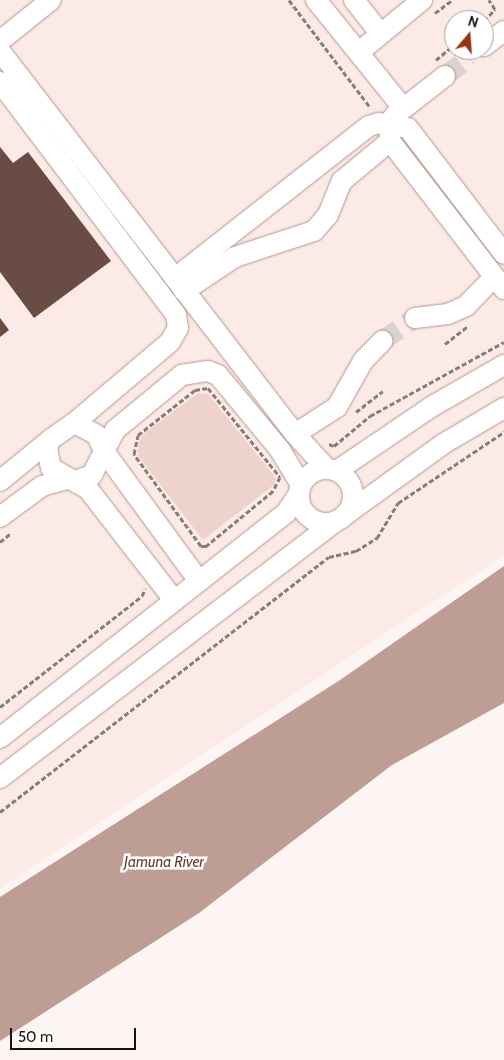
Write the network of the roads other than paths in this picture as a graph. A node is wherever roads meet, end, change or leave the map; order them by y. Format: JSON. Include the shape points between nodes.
{"nodes":[{"id":1,"x":51,"y":0,"type":"edge"},
{"id":2,"x":316,"y":0,"type":"edge"},
{"id":3,"x":354,"y":0,"type":"edge"},
{"id":4,"x":422,"y":0,"type":"edge"},
{"id":5,"x":504,"y":31,"type":"edge"},
{"id":6,"x":380,"y":33,"type":"junction"},
{"id":7,"x":494,"y":39,"type":"edge"},
{"id":8,"x":0,"y":41,"type":"edge"},
{"id":9,"x":0,"y":51,"type":"edge"},
{"id":10,"x":359,"y":52,"type":"junction"},
{"id":11,"x":439,"y":69,"type":"tunnel mouth"},
{"id":12,"x":0,"y":82,"type":"edge"},
{"id":13,"x":403,"y":108,"type":"junction"},
{"id":14,"x":390,"y":132,"type":"junction"},
{"id":15,"x":504,"y":254,"type":"edge"},
{"id":16,"x":499,"y":283,"type":"edge"},
{"id":17,"x":180,"y":285,"type":"junction"},
{"id":18,"x":415,"y":318,"type":"tunnel mouth"},
{"id":19,"x":382,"y":341,"type":"tunnel mouth"},
{"id":20,"x":504,"y":365,"type":"edge"},
{"id":21,"x":504,"y":408,"type":"edge"},
{"id":22,"x":74,"y":423,"type":"junction"},
{"id":23,"x":296,"y":434,"type":"junction"},
{"id":24,"x":50,"y":440,"type":"junction"},
{"id":25,"x":104,"y":451,"type":"junction"},
{"id":26,"x":333,"y":469,"type":"junction"},
{"id":27,"x":71,"y":480,"type":"junction"},
{"id":28,"x":0,"y":481,"type":"edge"},
{"id":29,"x":300,"y":490,"type":"junction"},
{"id":30,"x":0,"y":517,"type":"edge"},
{"id":31,"x":341,"y":518,"type":"junction"},
{"id":32,"x":199,"y":581,"type":"junction"},
{"id":33,"x":174,"y":600,"type":"junction"},
{"id":34,"x":0,"y":738,"type":"edge"},
{"id":35,"x":0,"y":778,"type":"edge"}],
"edges":[{"from":1,"to":8,"type":"lane"},
{"from":2,"to":10,"type":"lane"},
{"from":3,"to":6,"type":"lane"},
{"from":4,"to":6,"type":"lane"},
{"from":5,"to":7,"type":"lane"},
{"from":6,"to":10,"type":"lane"},
{"from":9,"to":17,"type":"lane"},
{"from":10,"to":13,"type":"lane"},
{"from":11,"to":13,"type":"lane"},
{"from":12,"to":22,"type":"lane","via":[[176,315],[178,328],[170,342]]},
{"from":13,"to":14,"type":"lane"},
{"from":14,"to":15,"type":"lane","via":[[408,128]]},
{"from":14,"to":16,"type":"lane"},
{"from":14,"to":17,"type":"lane","via":[[370,126]]},
{"from":14,"to":17,"type":"lane","via":[[342,181],[328,215],[314,231],[235,256]]},
{"from":16,"to":18,"type":"lane","via":[[466,306],[448,314]]},
{"from":17,"to":23,"type":"lane"},
{"from":19,"to":23,"type":"lane","via":[[363,361],[337,407]]},
{"from":20,"to":26,"type":"lane"},
{"from":21,"to":31,"type":"lane","via":[[443,444]]},
{"from":22,"to":24,"type":"lane"},
{"from":22,"to":25,"type":"lane","via":[[97,434]]},
{"from":23,"to":26,"type":"lane"},
{"from":24,"to":27,"type":"lane","via":[[48,459],[51,468]]},
{"from":24,"to":28,"type":"lane"},
{"from":25,"to":27,"type":"lane","via":[[92,475]]},
{"from":25,"to":29,"type":"lane","via":[[115,430],[182,376],[208,371],[218,375],[280,450]]},
{"from":25,"to":32,"type":"lane"},
{"from":26,"to":29,"type":"lane","via":[[312,473]]},
{"from":26,"to":31,"type":"lane","via":[[353,491]]},
{"from":27,"to":30,"type":"lane","via":[[42,486]]},
{"from":27,"to":33,"type":"lane","via":[[88,489]]},
{"from":29,"to":31,"type":"lane","via":[[304,512],[311,518],[329,523]]},
{"from":29,"to":32,"type":"lane","via":[[286,513]]},
{"from":31,"to":35,"type":"lane"},
{"from":32,"to":33,"type":"lane"},
{"from":33,"to":34,"type":"lane"}]}
